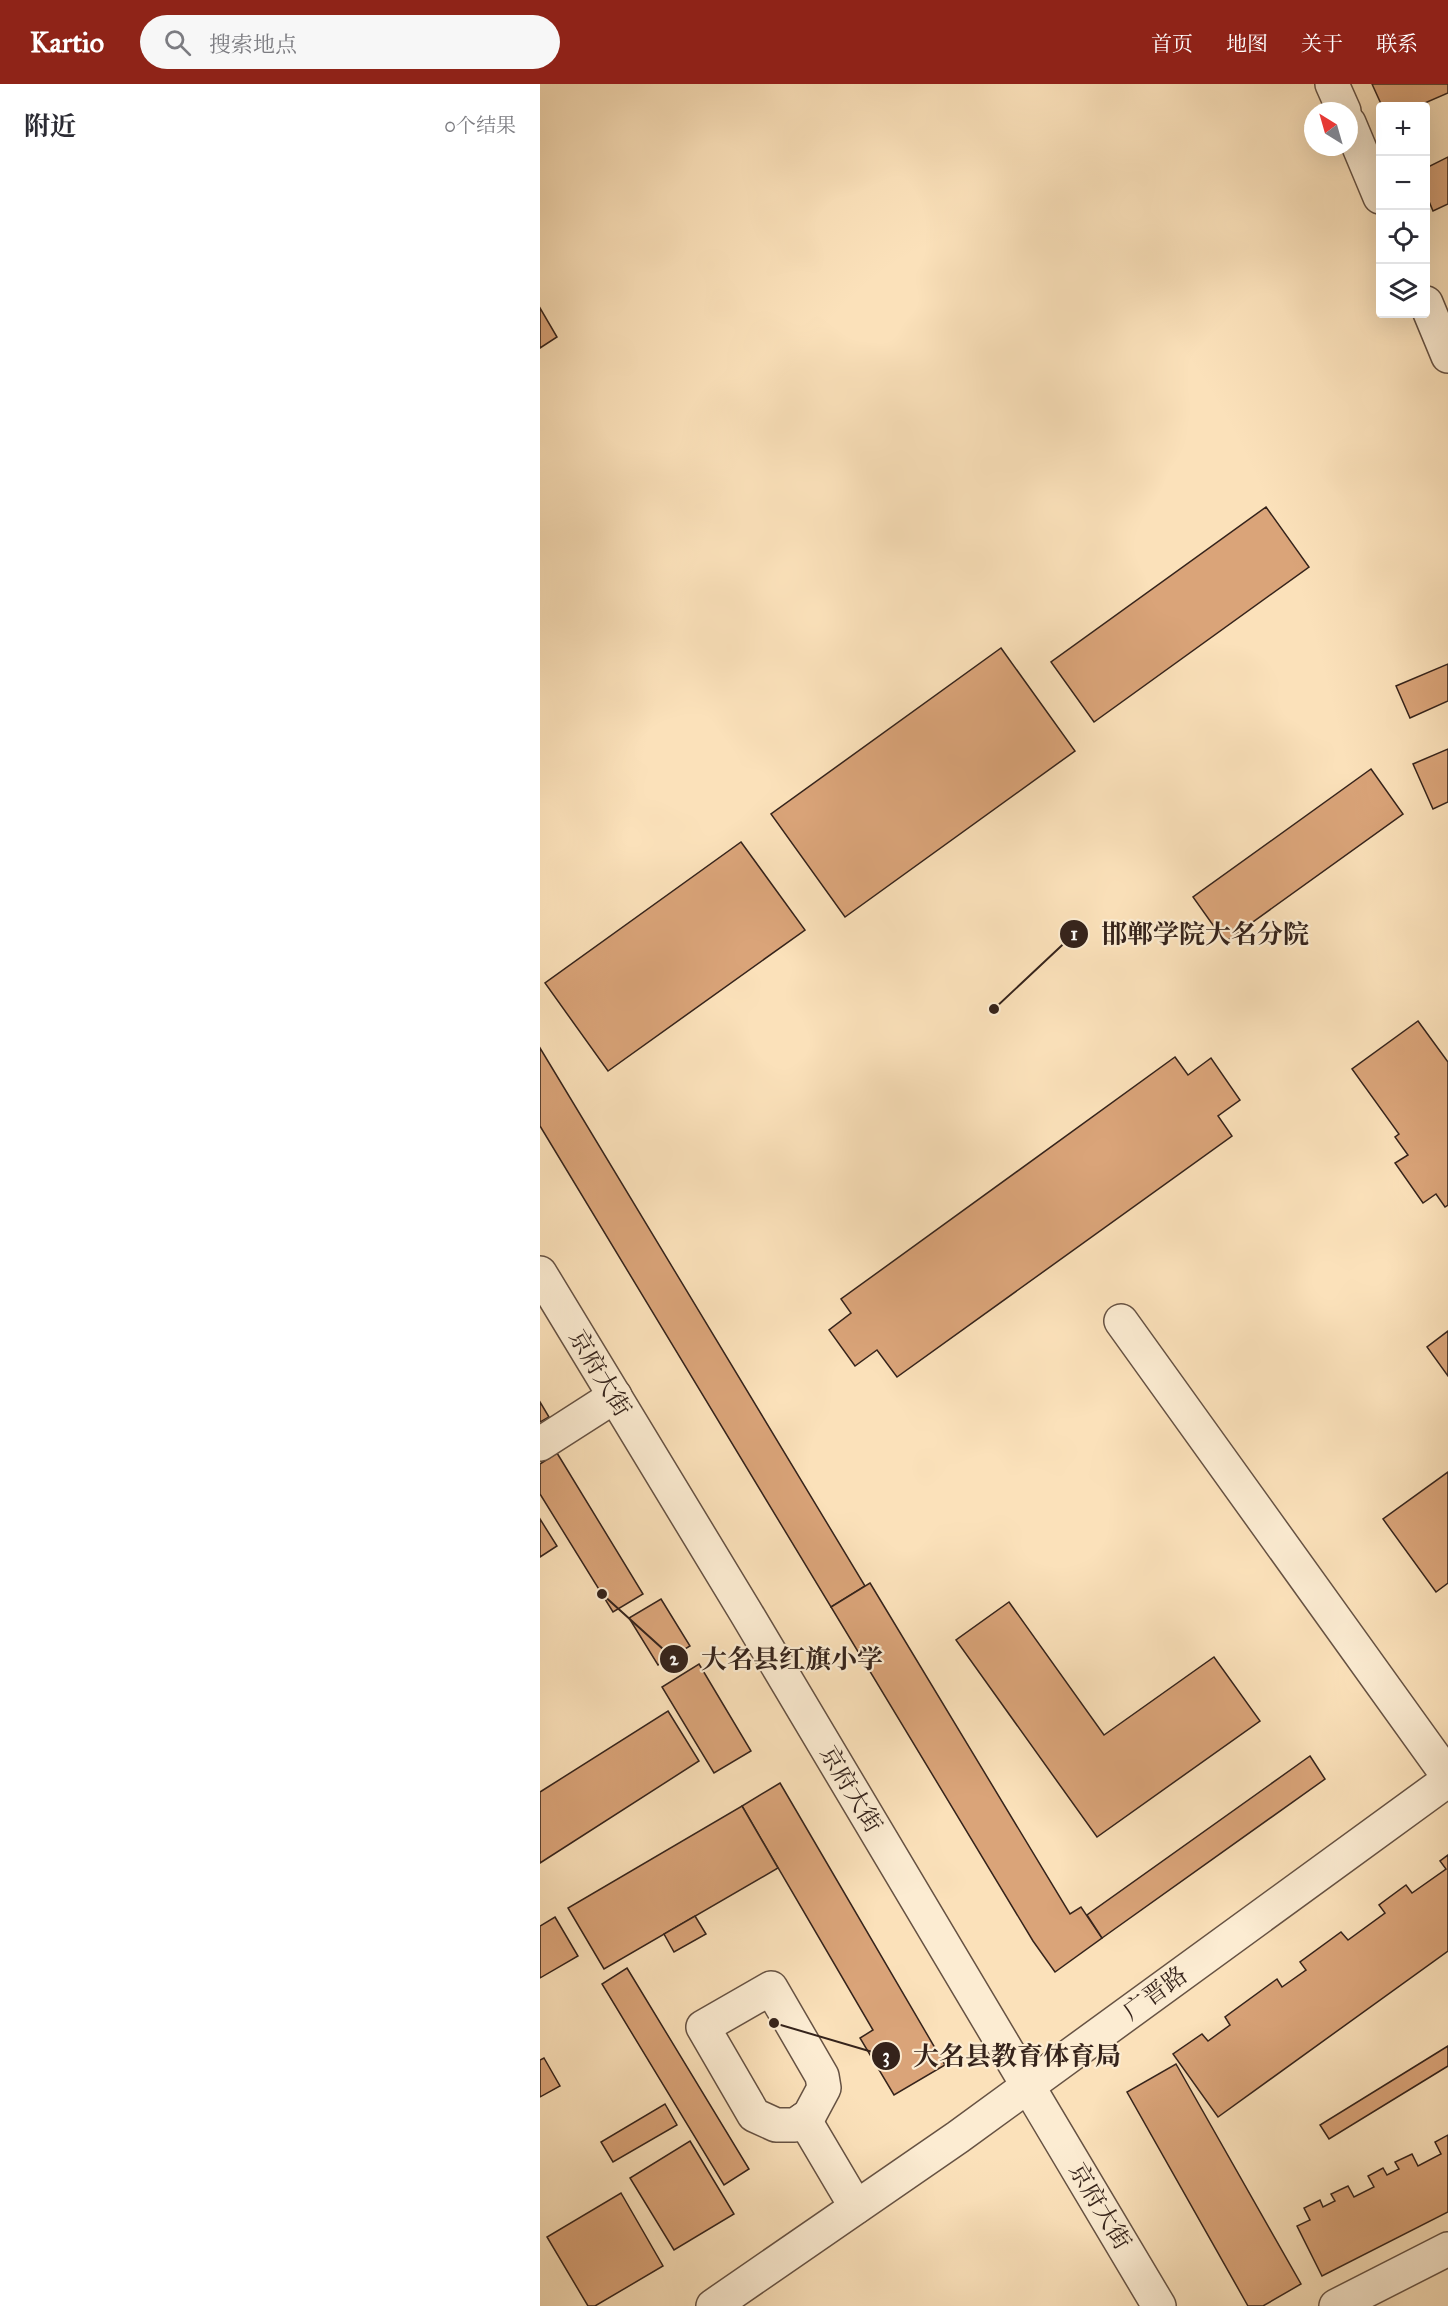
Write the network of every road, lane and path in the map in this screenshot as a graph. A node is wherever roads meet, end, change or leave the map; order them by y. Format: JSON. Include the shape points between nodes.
{"nodes":[{"id":1,"x":1332,"y":84,"type":"edge"},
{"id":2,"x":1340,"y":102,"type":"edge"},
{"id":3,"x":1358,"y":144,"type":"edge"},
{"id":4,"x":1376,"y":187,"type":"edge"},
{"id":5,"x":1430,"y":315,"type":"edge"},
{"id":6,"x":1448,"y":356,"type":"edge"},
{"id":7,"x":540,"y":1274,"type":"edge"},
{"id":8,"x":1121,"y":1321,"type":"dead end"},
{"id":9,"x":615,"y":1396,"type":"junction"},
{"id":10,"x":540,"y":1444,"type":"edge"},
{"id":11,"x":1448,"y":1778,"type":"edge"},
{"id":12,"x":1028,"y":2086,"type":"junction"},
{"id":13,"x":804,"y":2119,"type":"dead end"},
{"id":14,"x":856,"y":2207,"type":"junction"},
{"id":15,"x":1448,"y":2250,"type":"edge"},
{"id":16,"x":713,"y":2306,"type":"edge"},
{"id":17,"x":1159,"y":2306,"type":"edge"},
{"id":18,"x":1336,"y":2306,"type":"edge"}],
"edges":[{"from":1,"to":2,"type":"street"},
{"from":3,"to":4,"type":"street"},
{"from":5,"to":6,"type":"street"},
{"from":7,"to":9,"type":"street","name":"京府大街"},
{"from":8,"to":11,"type":"street"},
{"from":9,"to":10,"type":"street"},
{"from":9,"to":12,"type":"street","name":"京府大街"},
{"from":11,"to":12,"type":"street","name":"广晋路"},
{"from":12,"to":14,"type":"street","name":"广晋路"},
{"from":12,"to":17,"type":"street","name":"京府大街"},
{"from":13,"to":14,"type":"street"},
{"from":14,"to":16,"type":"street","name":"广晋路"},
{"from":15,"to":18,"type":"street"}]}
